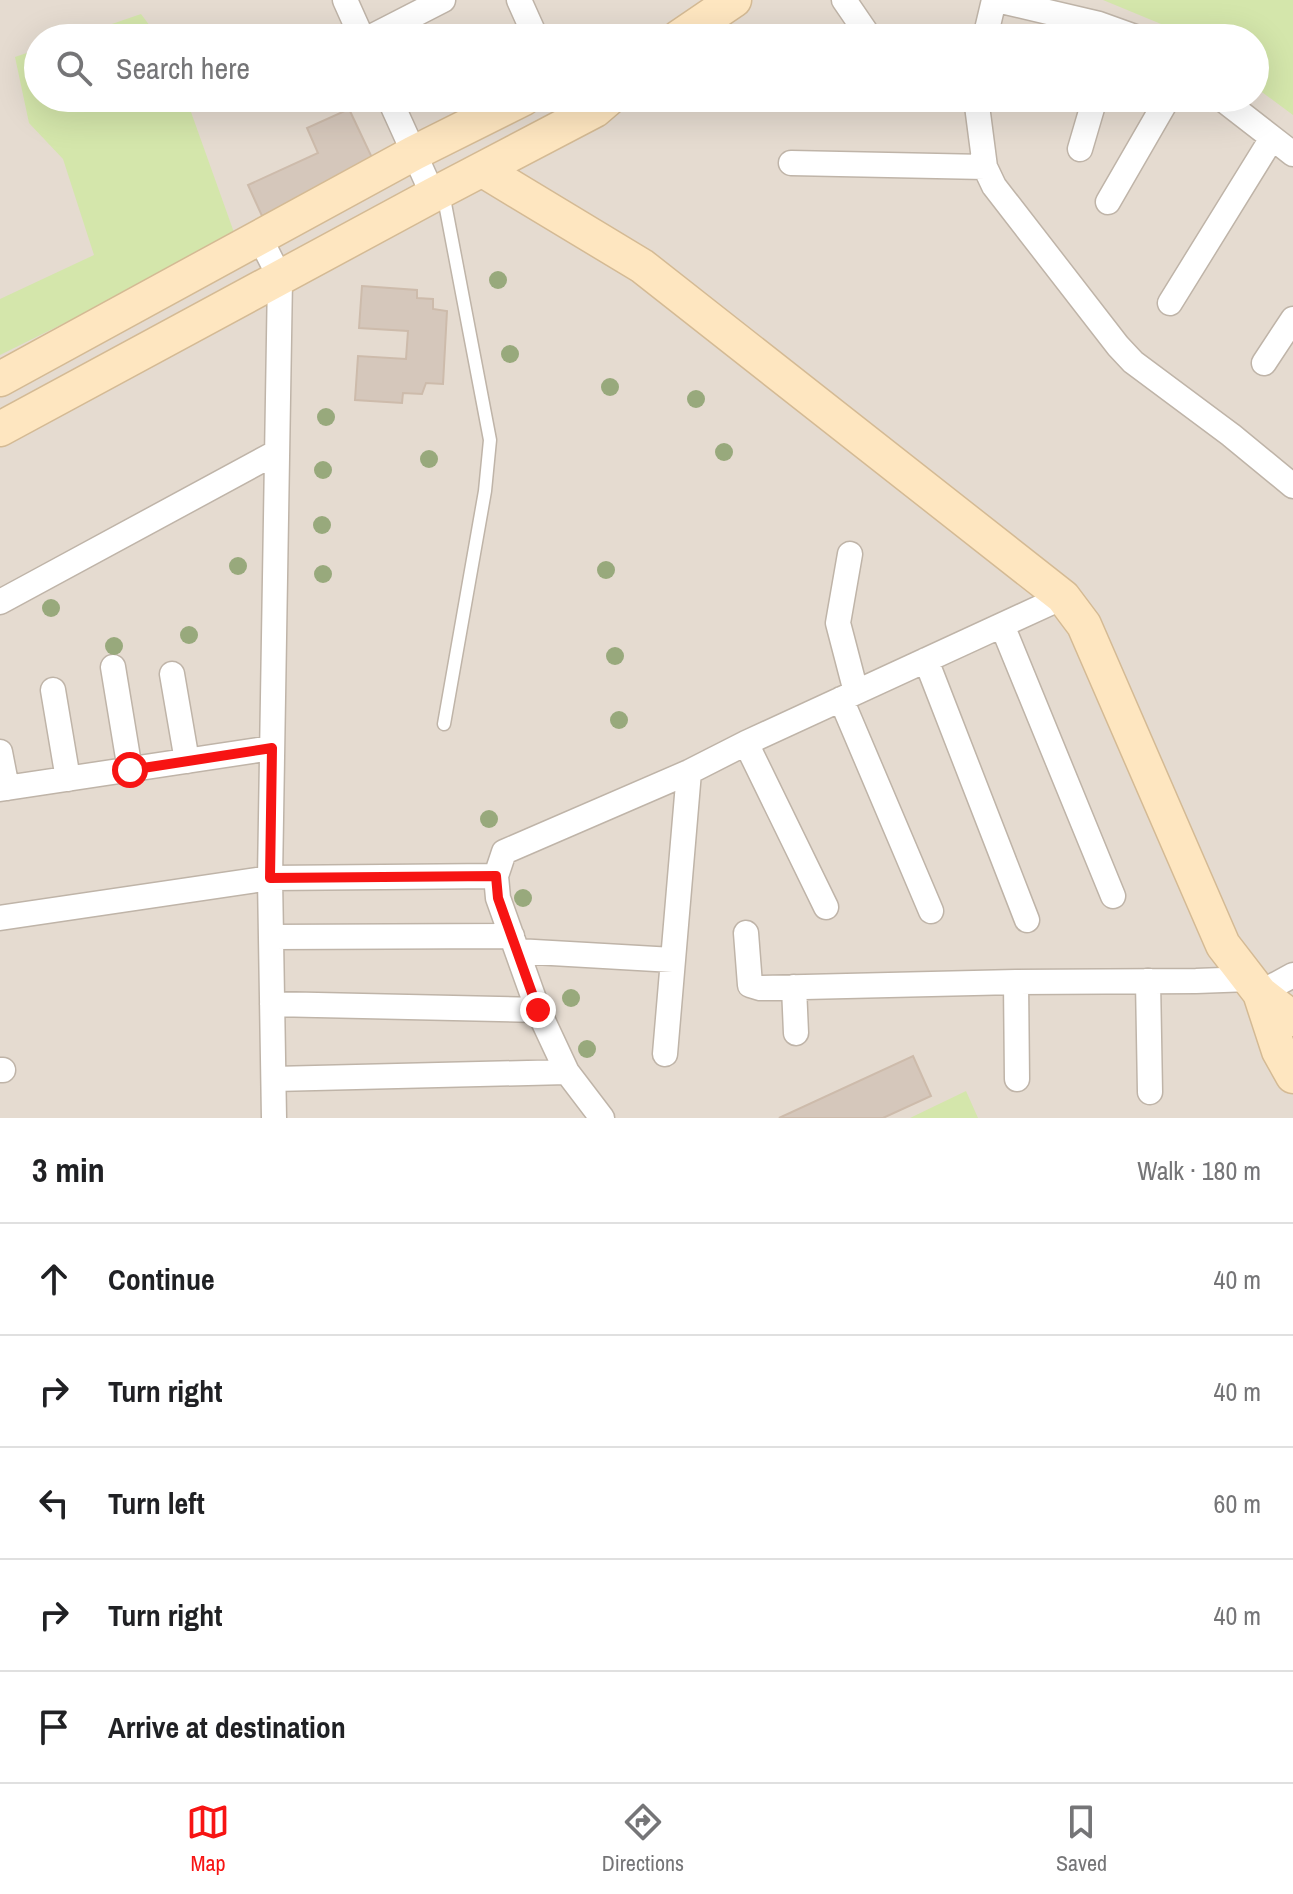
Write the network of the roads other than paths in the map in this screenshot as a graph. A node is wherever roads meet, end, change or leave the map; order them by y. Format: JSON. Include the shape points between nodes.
{"nodes":[{"id":1,"x":345,"y":0,"type":"edge"},
{"id":2,"x":443,"y":0,"type":"edge"},
{"id":3,"x":519,"y":0,"type":"edge"},
{"id":4,"x":734,"y":0,"type":"edge"},
{"id":5,"x":844,"y":0,"type":"edge"},
{"id":6,"x":996,"y":0,"type":"edge"},
{"id":7,"x":356,"y":24,"type":"edge"},
{"id":8,"x":396,"y":24,"type":"edge"},
{"id":9,"x":530,"y":24,"type":"edge"},
{"id":10,"x":699,"y":24,"type":"edge"},
{"id":11,"x":860,"y":24,"type":"edge"},
{"id":12,"x":989,"y":24,"type":"edge"},
{"id":13,"x":1079,"y":24,"type":"edge"},
{"id":14,"x":395,"y":112,"type":"edge"},
{"id":15,"x":496,"y":112,"type":"edge"},
{"id":16,"x":591,"y":112,"type":"edge"},
{"id":17,"x":978,"y":112,"type":"edge"},
{"id":18,"x":1091,"y":112,"type":"edge"},
{"id":19,"x":1160,"y":112,"type":"edge"},
{"id":20,"x":1239,"y":112,"type":"edge"},
{"id":21,"x":1272,"y":138,"type":"junction"},
{"id":22,"x":1080,"y":149,"type":"dead end"},
{"id":23,"x":414,"y":153,"type":"junction"},
{"id":24,"x":1293,"y":154,"type":"edge"},
{"id":25,"x":791,"y":163,"type":"dead end"},
{"id":26,"x":985,"y":167,"type":"junction"},
{"id":27,"x":483,"y":170,"type":"junction"},
{"id":28,"x":438,"y":192,"type":"junction"},
{"id":29,"x":1108,"y":202,"type":"dead end"},
{"id":30,"x":260,"y":238,"type":"junction"},
{"id":31,"x":280,"y":278,"type":"junction"},
{"id":32,"x":1170,"y":303,"type":"dead end"},
{"id":33,"x":1293,"y":319,"type":"edge"},
{"id":34,"x":1264,"y":363,"type":"dead end"},
{"id":35,"x":0,"y":379,"type":"edge"},
{"id":36,"x":0,"y":429,"type":"edge"},
{"id":37,"x":277,"y":452,"type":"junction"},
{"id":38,"x":1293,"y":486,"type":"edge"},
{"id":39,"x":850,"y":554,"type":"dead end"},
{"id":40,"x":1063,"y":597,"type":"junction"},
{"id":41,"x":0,"y":602,"type":"edge"},
{"id":42,"x":1002,"y":625,"type":"junction"},
{"id":43,"x":926,"y":660,"type":"junction"},
{"id":44,"x":113,"y":667,"type":"dead end"},
{"id":45,"x":172,"y":674,"type":"dead end"},
{"id":46,"x":53,"y":690,"type":"dead end"},
{"id":47,"x":849,"y":696,"type":"junction"},
{"id":48,"x":444,"y":724,"type":"dead end"},
{"id":49,"x":746,"y":743,"type":"junction"},
{"id":50,"x":272,"y":748,"type":"junction"},
{"id":51,"x":0,"y":752,"type":"edge"},
{"id":52,"x":187,"y":761,"type":"junction"},
{"id":53,"x":130,"y":770,"type":"junction"},
{"id":54,"x":689,"y":772,"type":"junction"},
{"id":55,"x":68,"y":779,"type":"junction"},
{"id":56,"x":3,"y":788,"type":"edge"},
{"id":57,"x":496,"y":876,"type":"junction"},
{"id":58,"x":270,"y":878,"type":"junction"},
{"id":59,"x":1113,"y":896,"type":"dead end"},
{"id":60,"x":826,"y":907,"type":"dead end"},
{"id":61,"x":931,"y":911,"type":"dead end"},
{"id":62,"x":0,"y":918,"type":"edge"},
{"id":63,"x":1027,"y":920,"type":"dead end"},
{"id":64,"x":746,"y":933,"type":"dead end"},
{"id":65,"x":271,"y":937,"type":"junction"},
{"id":66,"x":514,"y":943,"type":"junction"},
{"id":67,"x":673,"y":960,"type":"junction"},
{"id":68,"x":1293,"y":975,"type":"edge"},
{"id":69,"x":1148,"y":981,"type":"junction"},
{"id":70,"x":1016,"y":982,"type":"junction"},
{"id":71,"x":1255,"y":986,"type":"junction"},
{"id":72,"x":794,"y":987,"type":"junction"},
{"id":73,"x":272,"y":1004,"type":"junction"},
{"id":74,"x":538,"y":1010,"type":"junction"},
{"id":75,"x":1293,"y":1019,"type":"edge"},
{"id":76,"x":796,"y":1033,"type":"dead end"},
{"id":77,"x":665,"y":1054,"type":"dead end"},
{"id":78,"x":567,"y":1072,"type":"junction"},
{"id":79,"x":1293,"y":1076,"type":"edge"},
{"id":80,"x":274,"y":1079,"type":"junction"},
{"id":81,"x":1017,"y":1079,"type":"dead end"},
{"id":82,"x":1150,"y":1092,"type":"dead end"},
{"id":83,"x":274,"y":1118,"type":"edge"},
{"id":84,"x":602,"y":1118,"type":"edge"}],
"edges":[{"from":1,"to":7,"type":"street"},
{"from":2,"to":8,"type":"street"},
{"from":3,"to":9,"type":"street"},
{"from":4,"to":10,"type":"street"},
{"from":5,"to":11,"type":"street"},
{"from":6,"to":12,"type":"street"},
{"from":6,"to":13,"type":"street"},
{"from":14,"to":23,"type":"street"},
{"from":15,"to":23,"type":"street"},
{"from":16,"to":27,"type":"street"},
{"from":17,"to":26,"type":"street"},
{"from":18,"to":22,"type":"street"},
{"from":19,"to":29,"type":"street"},
{"from":20,"to":21,"type":"street"},
{"from":21,"to":24,"type":"street"},
{"from":21,"to":32,"type":"street"},
{"from":23,"to":28,"type":"street"},
{"from":23,"to":30,"type":"street"},
{"from":25,"to":26,"type":"street"},
{"from":26,"to":38,"type":"street","via":[[994,186],[1133,362]]},
{"from":27,"to":28,"type":"street"},
{"from":27,"to":40,"type":"street","via":[[642,266]]},
{"from":28,"to":31,"type":"street"},
{"from":28,"to":48,"type":"lane","via":[[490,440]]},
{"from":30,"to":31,"type":"street"},
{"from":30,"to":35,"type":"street"},
{"from":31,"to":36,"type":"street"},
{"from":31,"to":37,"type":"street"},
{"from":33,"to":34,"type":"street"},
{"from":37,"to":41,"type":"street"},
{"from":37,"to":50,"type":"street"},
{"from":39,"to":47,"type":"street","via":[[838,623]]},
{"from":40,"to":42,"type":"street"},
{"from":40,"to":71,"type":"street","via":[[1084,625],[1223,945]]},
{"from":42,"to":43,"type":"street"},
{"from":42,"to":59,"type":"street"},
{"from":43,"to":47,"type":"street"},
{"from":43,"to":63,"type":"street"},
{"from":44,"to":53,"type":"street"},
{"from":45,"to":52,"type":"street"},
{"from":46,"to":55,"type":"street"},
{"from":47,"to":49,"type":"street"},
{"from":47,"to":61,"type":"street"},
{"from":49,"to":54,"type":"street"},
{"from":49,"to":60,"type":"street"},
{"from":50,"to":52,"type":"street"},
{"from":50,"to":58,"type":"street"},
{"from":51,"to":56,"type":"street"},
{"from":52,"to":53,"type":"street"},
{"from":53,"to":55,"type":"street"},
{"from":54,"to":57,"type":"street","via":[[504,852]]},
{"from":54,"to":67,"type":"street"},
{"from":55,"to":56,"type":"street"},
{"from":57,"to":58,"type":"street"},
{"from":57,"to":66,"type":"street"},
{"from":58,"to":62,"type":"street"},
{"from":58,"to":65,"type":"street"},
{"from":64,"to":72,"type":"street","via":[[750,985]]},
{"from":65,"to":66,"type":"street"},
{"from":65,"to":73,"type":"street"},
{"from":66,"to":67,"type":"street"},
{"from":66,"to":74,"type":"street"},
{"from":67,"to":77,"type":"street"},
{"from":68,"to":71,"type":"street"},
{"from":69,"to":70,"type":"street"},
{"from":69,"to":71,"type":"street"},
{"from":69,"to":82,"type":"street"},
{"from":70,"to":72,"type":"street"},
{"from":70,"to":81,"type":"street"},
{"from":71,"to":75,"type":"street"},
{"from":71,"to":79,"type":"street"},
{"from":72,"to":76,"type":"street"},
{"from":73,"to":74,"type":"street"},
{"from":73,"to":80,"type":"street"},
{"from":74,"to":78,"type":"street"},
{"from":78,"to":80,"type":"street"},
{"from":78,"to":84,"type":"street"},
{"from":80,"to":83,"type":"street"}]}
